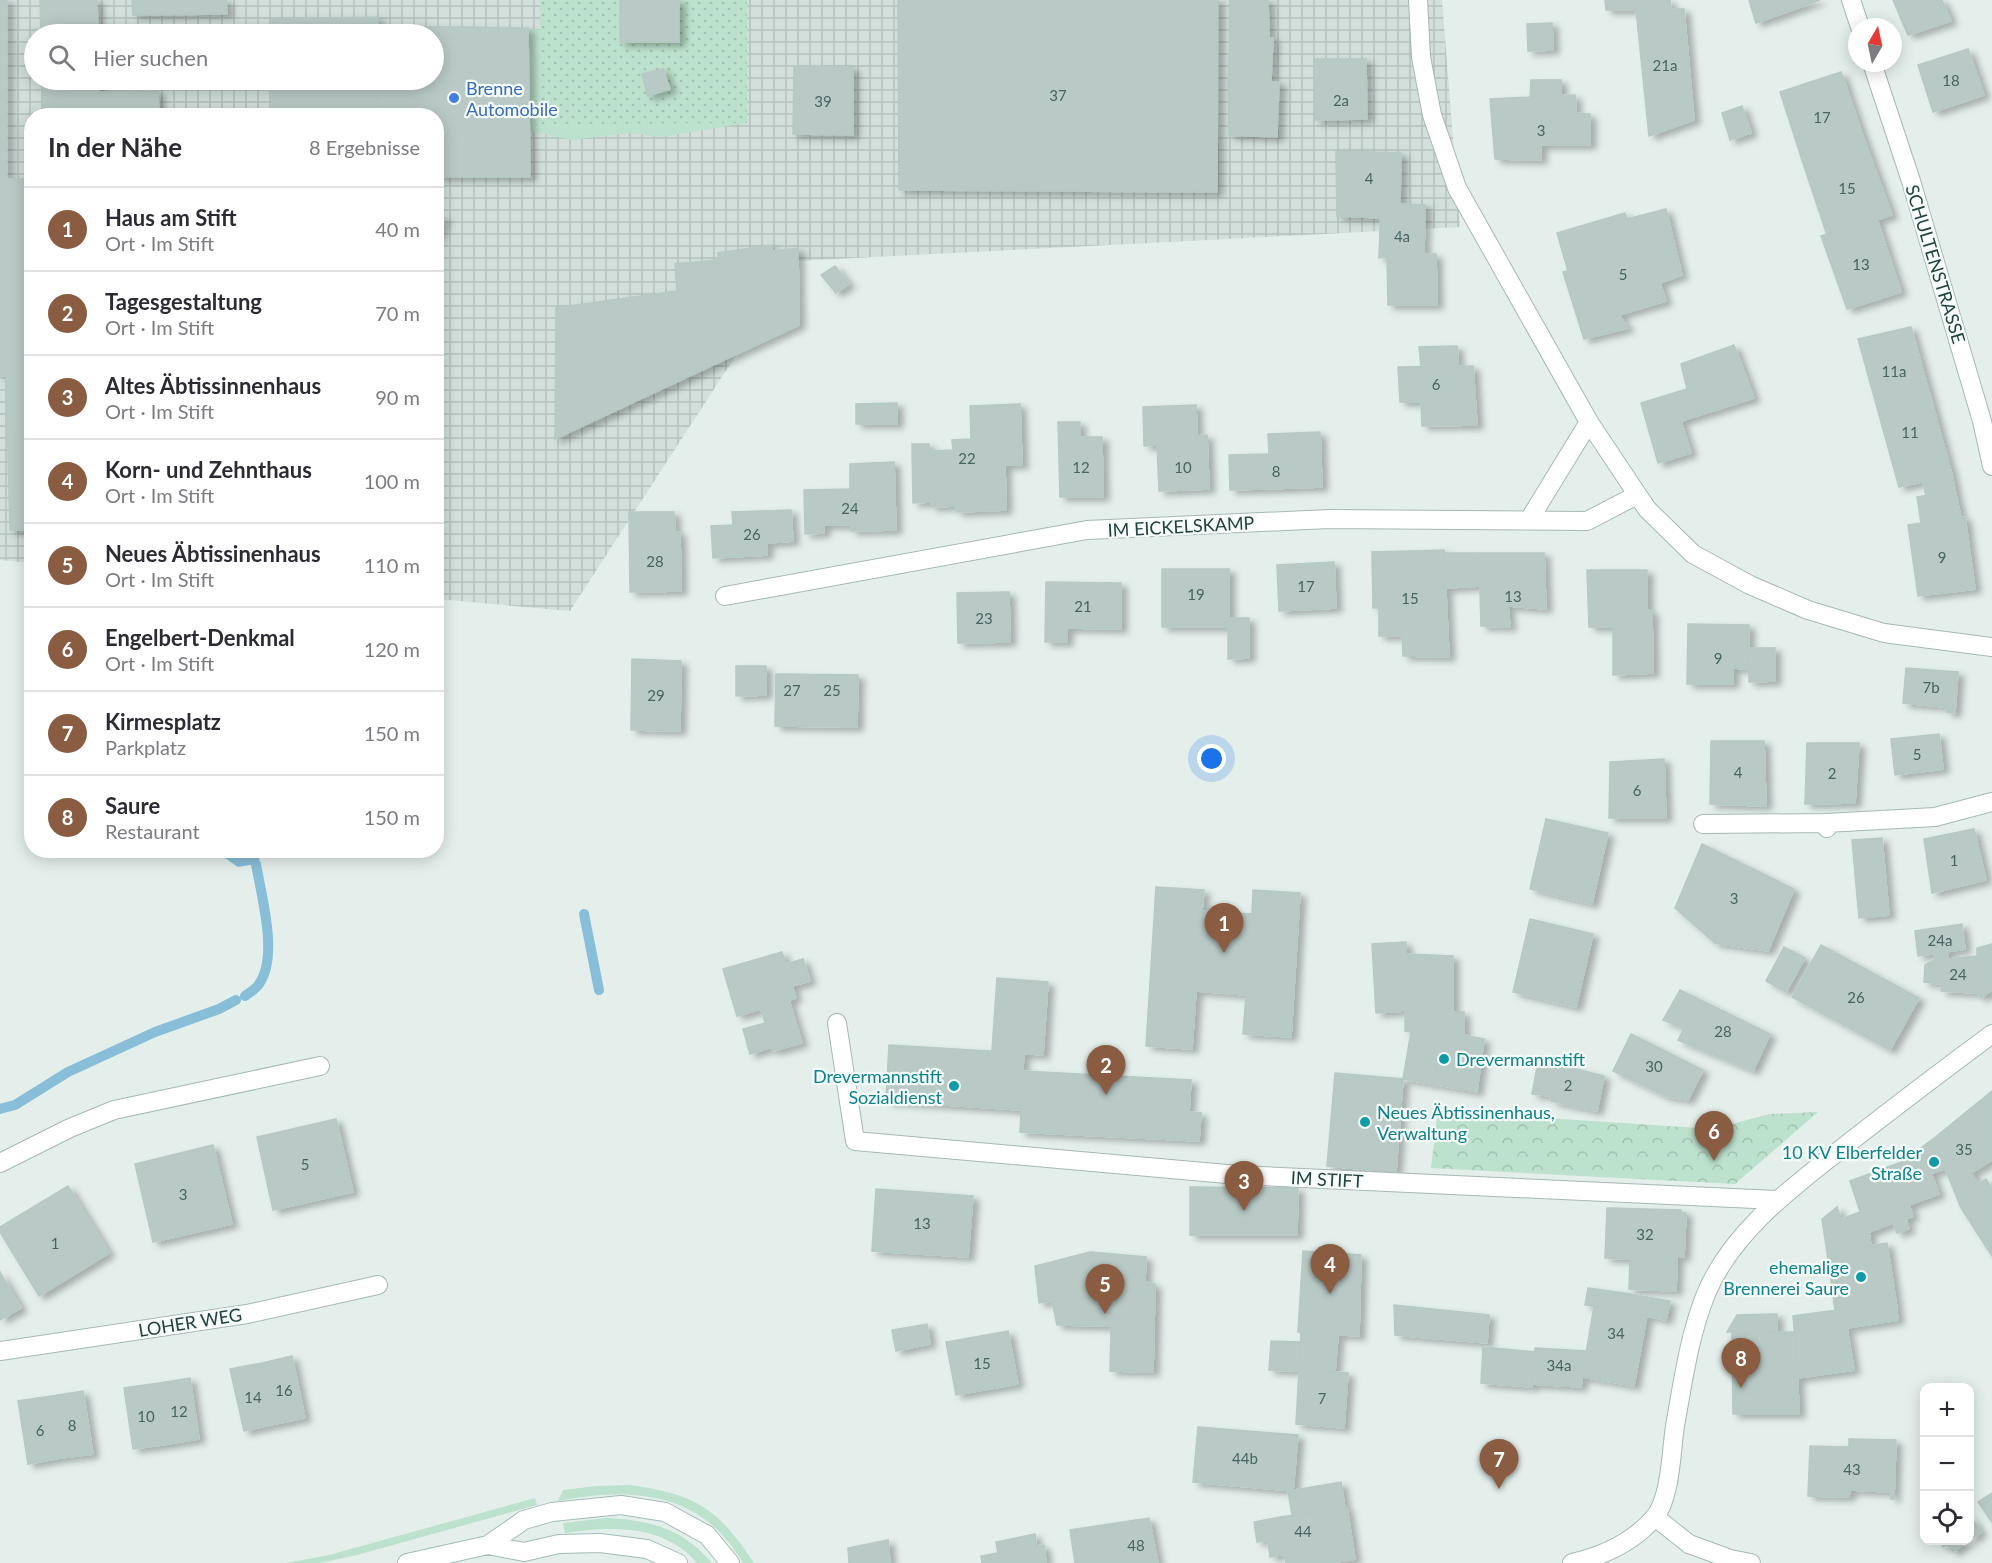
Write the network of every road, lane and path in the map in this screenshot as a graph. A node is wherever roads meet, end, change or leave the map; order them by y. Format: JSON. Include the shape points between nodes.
{"nodes":[{"id":1,"x":1418,"y":0,"type":"edge"},
{"id":2,"x":1851,"y":0,"type":"edge"},
{"id":3,"x":1857,"y":18,"type":"edge"},
{"id":4,"x":1875,"y":72,"type":"edge"},
{"id":5,"x":1589,"y":422,"type":"junction"},
{"id":6,"x":1992,"y":466,"type":"edge"},
{"id":7,"x":1636,"y":495,"type":"junction"},
{"id":8,"x":1529,"y":520,"type":"junction"},
{"id":9,"x":725,"y":596,"type":"dead end"},
{"id":10,"x":1992,"y":647,"type":"edge"},
{"id":11,"x":1992,"y":801,"type":"edge"},
{"id":12,"x":1703,"y":824,"type":"dead end"},
{"id":13,"x":837,"y":1023,"type":"dead end"},
{"id":14,"x":1992,"y":1034,"type":"edge"},
{"id":15,"x":320,"y":1066,"type":"dead end"},
{"id":16,"x":0,"y":1163,"type":"edge"},
{"id":17,"x":1776,"y":1200,"type":"junction"},
{"id":18,"x":378,"y":1285,"type":"dead end"},
{"id":19,"x":0,"y":1351,"type":"edge"},
{"id":20,"x":1655,"y":1517,"type":"junction"},
{"id":21,"x":488,"y":1545,"type":"junction"},
{"id":22,"x":407,"y":1563,"type":"edge"},
{"id":23,"x":678,"y":1563,"type":"edge"},
{"id":24,"x":730,"y":1563,"type":"edge"},
{"id":25,"x":1572,"y":1563,"type":"edge"},
{"id":26,"x":1751,"y":1563,"type":"edge"}],
"edges":[{"from":1,"to":5,"type":"street","via":[[1421,57],[1432,115],[1457,188]]},
{"from":2,"to":3,"type":"street"},
{"from":4,"to":6,"type":"street","name":"SCHULTENSTRASSE","via":[[1911,181]]},
{"from":5,"to":7,"type":"street"},
{"from":5,"to":8,"type":"street"},
{"from":7,"to":8,"type":"street","name":"IM EICKELSKAMP","via":[[1587,521]]},
{"from":7,"to":10,"type":"street","via":[[1693,554],[1808,610],[1884,633]]},
{"from":8,"to":9,"type":"street","name":"IM EICKELSKAMP","via":[[1329,519],[1087,530]]},
{"from":11,"to":12,"type":"street","via":[[1935,817],[1826,826]]},
{"from":13,"to":17,"type":"street","name":"IM STIFT","via":[[855,1141],[1238,1175]]},
{"from":14,"to":17,"type":"street"},
{"from":15,"to":16,"type":"street","via":[[114,1110]]},
{"from":17,"to":20,"type":"street","via":[[1732,1249],[1706,1294],[1690,1346],[1667,1485]]},
{"from":18,"to":19,"type":"street","name":"LOHER WEG","via":[[247,1314]]},
{"from":20,"to":25,"type":"street","via":[[1614,1550]]},
{"from":20,"to":26,"type":"street","via":[[1689,1544]]},
{"from":21,"to":22,"type":"street"},
{"from":21,"to":23,"type":"street","via":[[524,1552],[559,1544],[600,1543],[646,1549]]},
{"from":21,"to":24,"type":"street","via":[[524,1520],[552,1512],[621,1505],[665,1512],[707,1535]]}]}
